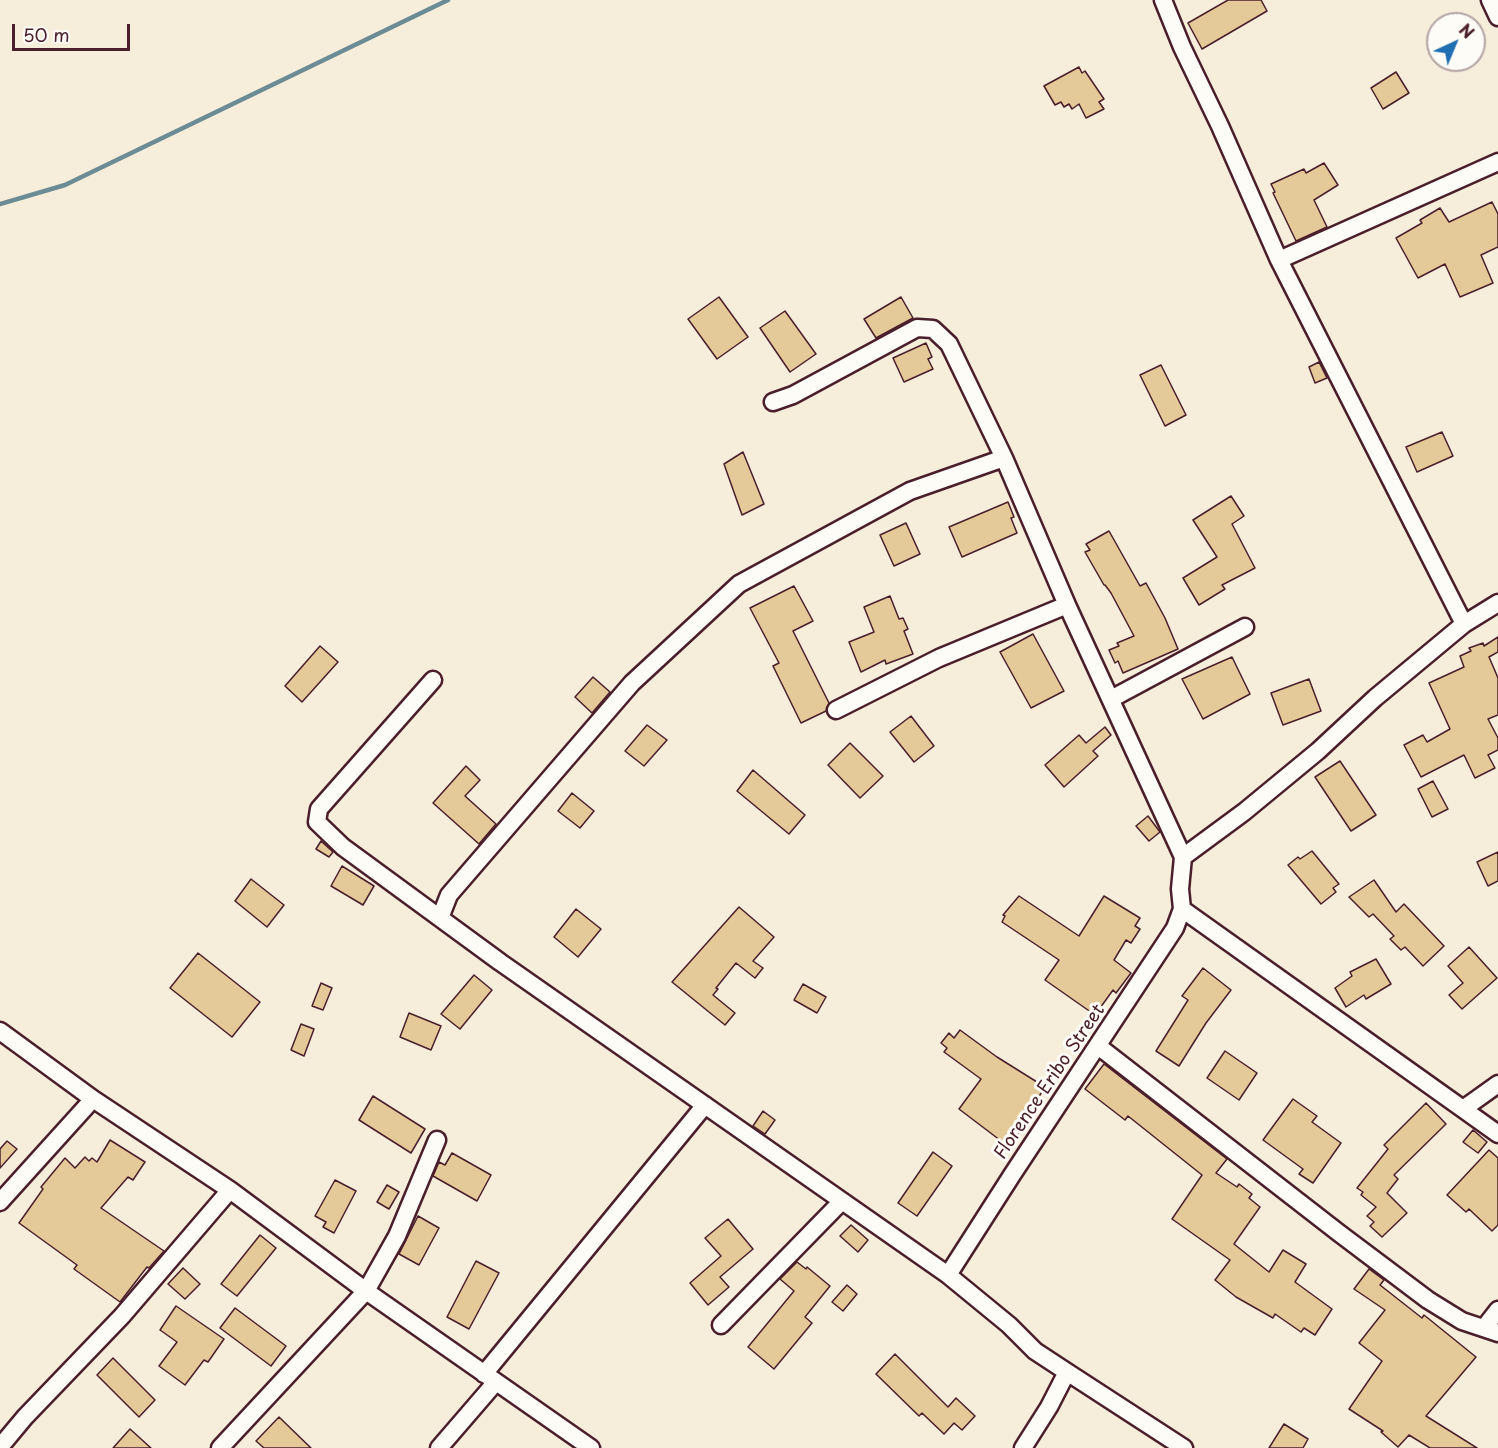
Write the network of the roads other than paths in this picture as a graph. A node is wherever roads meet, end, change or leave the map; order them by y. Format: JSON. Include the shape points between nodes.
{"nodes":[{"id":1,"x":1163,"y":0,"type":"edge"},
{"id":2,"x":1490,"y":0,"type":"edge"},
{"id":3,"x":1498,"y":17,"type":"edge"},
{"id":4,"x":1498,"y":162,"type":"edge"},
{"id":5,"x":1279,"y":260,"type":"junction"},
{"id":6,"x":773,"y":402,"type":"dead end"},
{"id":7,"x":1004,"y":458,"type":"junction"},
{"id":8,"x":1498,"y":603,"type":"edge"},
{"id":9,"x":1067,"y":605,"type":"junction"},
{"id":10,"x":1464,"y":624,"type":"junction"},
{"id":11,"x":1245,"y":627,"type":"dead end"},
{"id":12,"x":433,"y":680,"type":"dead end"},
{"id":13,"x":1111,"y":699,"type":"junction"},
{"id":14,"x":837,"y":710,"type":"dead end"},
{"id":15,"x":1183,"y":857,"type":"junction"},
{"id":16,"x":1182,"y":909,"type":"junction"},
{"id":17,"x":440,"y":918,"type":"junction"},
{"id":18,"x":0,"y":1031,"type":"edge"},
{"id":19,"x":1098,"y":1046,"type":"junction"},
{"id":20,"x":1498,"y":1084,"type":"edge"},
{"id":21,"x":93,"y":1099,"type":"junction"},
{"id":22,"x":705,"y":1104,"type":"junction"},
{"id":23,"x":1463,"y":1109,"type":"junction"},
{"id":24,"x":1498,"y":1134,"type":"edge"},
{"id":25,"x":437,"y":1140,"type":"dead end"},
{"id":26,"x":230,"y":1190,"type":"junction"},
{"id":27,"x":842,"y":1201,"type":"junction"},
{"id":28,"x":0,"y":1202,"type":"edge"},
{"id":29,"x":948,"y":1275,"type":"junction"},
{"id":30,"x":366,"y":1291,"type":"junction"},
{"id":31,"x":1498,"y":1310,"type":"edge"},
{"id":32,"x":721,"y":1325,"type":"dead end"},
{"id":33,"x":1491,"y":1330,"type":"edge"},
{"id":34,"x":1067,"y":1372,"type":"junction"},
{"id":35,"x":490,"y":1379,"type":"junction"},
{"id":36,"x":1,"y":1443,"type":"edge"},
{"id":37,"x":220,"y":1448,"type":"edge"},
{"id":38,"x":439,"y":1448,"type":"edge"},
{"id":39,"x":591,"y":1448,"type":"edge"},
{"id":40,"x":1023,"y":1448,"type":"edge"},
{"id":41,"x":1184,"y":1448,"type":"edge"}],
"edges":[{"from":1,"to":5,"type":"street"},
{"from":2,"to":3,"type":"street"},
{"from":4,"to":5,"type":"street"},
{"from":5,"to":10,"type":"street"},
{"from":6,"to":7,"type":"street","via":[[916,328],[933,329],[949,344]]},
{"from":7,"to":9,"type":"street"},
{"from":7,"to":17,"type":"street","via":[[910,491],[739,584],[632,683],[449,895]]},
{"from":8,"to":10,"type":"street"},
{"from":9,"to":13,"type":"street"},
{"from":9,"to":14,"type":"street","via":[[939,658]]},
{"from":10,"to":15,"type":"street","via":[[1318,751]]},
{"from":11,"to":13,"type":"street"},
{"from":12,"to":17,"type":"street","via":[[319,809],[317,822],[343,847]]},
{"from":13,"to":15,"type":"street"},
{"from":15,"to":16,"type":"street"},
{"from":16,"to":19,"type":"street","name":"Florence Eribo Street","via":[[1175,928]]},
{"from":16,"to":23,"type":"street"},
{"from":17,"to":22,"type":"street"},
{"from":18,"to":21,"type":"street"},
{"from":19,"to":29,"type":"street","name":"Florence Eribo Street"},
{"from":19,"to":33,"type":"street","via":[[1428,1299],[1462,1321]]},
{"from":20,"to":23,"type":"street"},
{"from":21,"to":26,"type":"street"},
{"from":21,"to":28,"type":"street"},
{"from":22,"to":27,"type":"street"},
{"from":22,"to":35,"type":"street"},
{"from":23,"to":24,"type":"street"},
{"from":25,"to":30,"type":"street","via":[[397,1236]]},
{"from":26,"to":30,"type":"street"},
{"from":26,"to":36,"type":"street","via":[[122,1316]]},
{"from":27,"to":29,"type":"street"},
{"from":27,"to":32,"type":"street"},
{"from":29,"to":34,"type":"street","via":[[1035,1351]]},
{"from":30,"to":35,"type":"street"},
{"from":30,"to":37,"type":"street"},
{"from":31,"to":33,"type":"street"},
{"from":34,"to":40,"type":"street"},
{"from":34,"to":41,"type":"street"},
{"from":35,"to":38,"type":"street"},
{"from":35,"to":39,"type":"street"}]}
